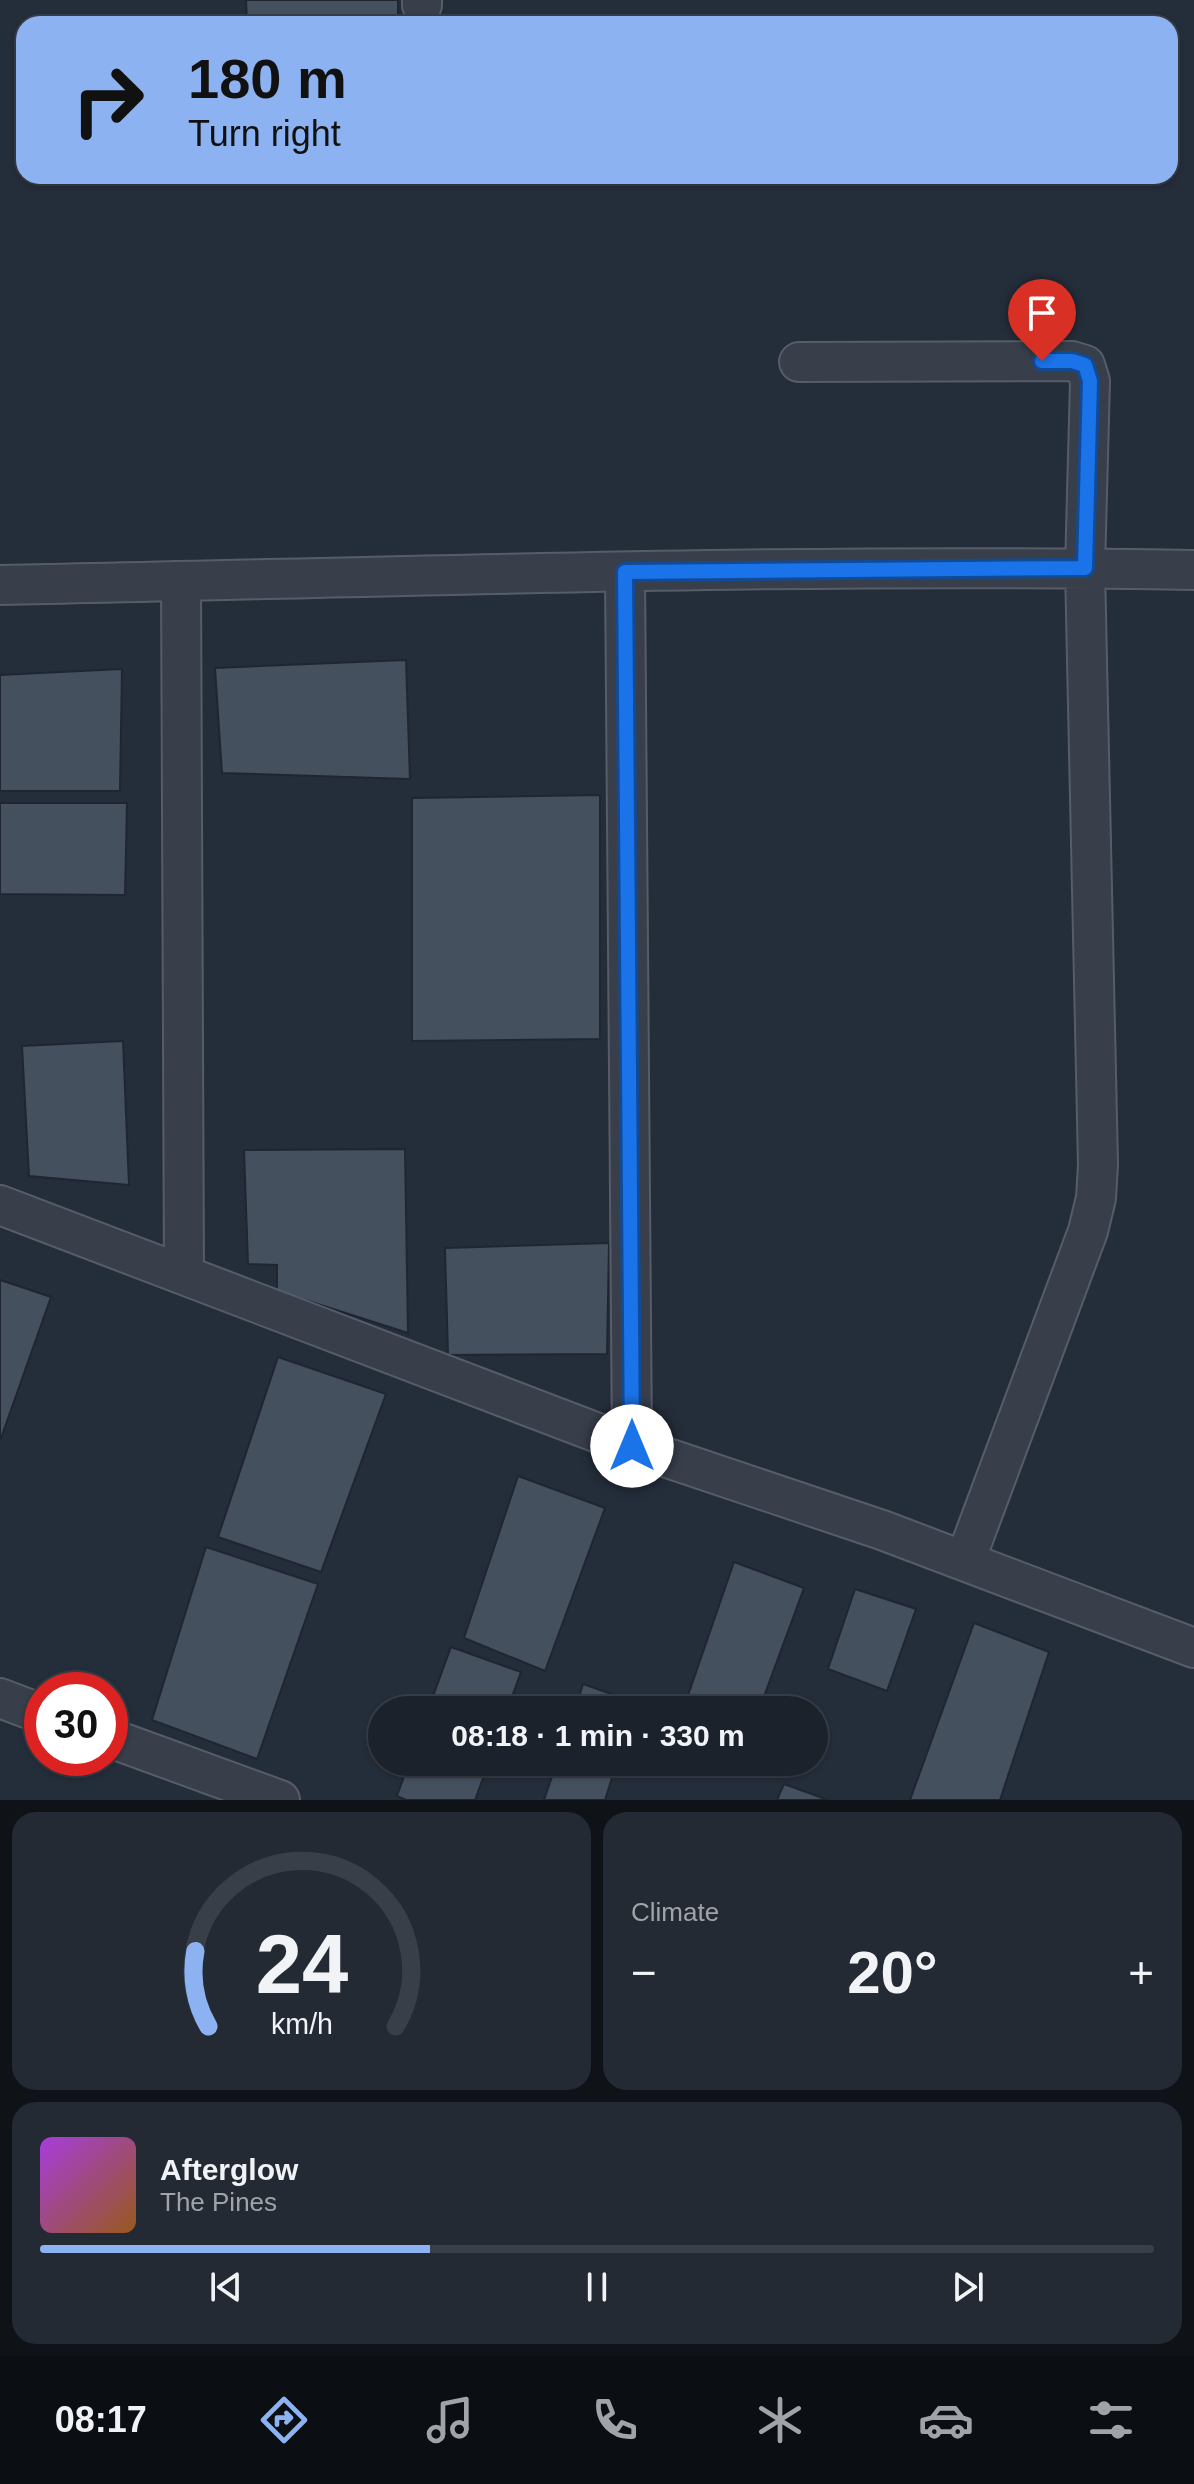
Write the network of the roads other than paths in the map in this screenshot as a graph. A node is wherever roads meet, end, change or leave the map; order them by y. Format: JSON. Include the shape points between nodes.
{"nodes":[{"id":1,"x":799,"y":362,"type":"dead end"},
{"id":2,"x":1085,"y":568,"type":"junction"},
{"id":3,"x":1194,"y":570,"type":"edge"},
{"id":4,"x":625,"y":572,"type":"junction"},
{"id":5,"x":181,"y":581,"type":"junction"},
{"id":6,"x":0,"y":585,"type":"edge"},
{"id":7,"x":0,"y":1205,"type":"edge"},
{"id":8,"x":184,"y":1275,"type":"junction"},
{"id":9,"x":632,"y":1446,"type":"junction"},
{"id":10,"x":965,"y":1561,"type":"junction"},
{"id":11,"x":1194,"y":1648,"type":"edge"},
{"id":12,"x":0,"y":1698,"type":"edge"},
{"id":13,"x":24,"y":1707,"type":"edge"},
{"id":14,"x":128,"y":1745,"type":"edge"},
{"id":15,"x":280,"y":1800,"type":"edge"}],
"edges":[{"from":1,"to":2,"type":"street","via":[[1085,365],[1090,381]]},
{"from":2,"to":3,"type":"street"},
{"from":2,"to":4,"type":"street"},
{"from":2,"to":10,"type":"street","via":[[1096,1198]]},
{"from":4,"to":5,"type":"street"},
{"from":4,"to":9,"type":"street"},
{"from":5,"to":6,"type":"street"},
{"from":5,"to":8,"type":"street"},
{"from":7,"to":8,"type":"street"},
{"from":8,"to":9,"type":"street"},
{"from":9,"to":10,"type":"street"},
{"from":10,"to":11,"type":"street"},
{"from":12,"to":13,"type":"street"},
{"from":14,"to":15,"type":"street"}]}
